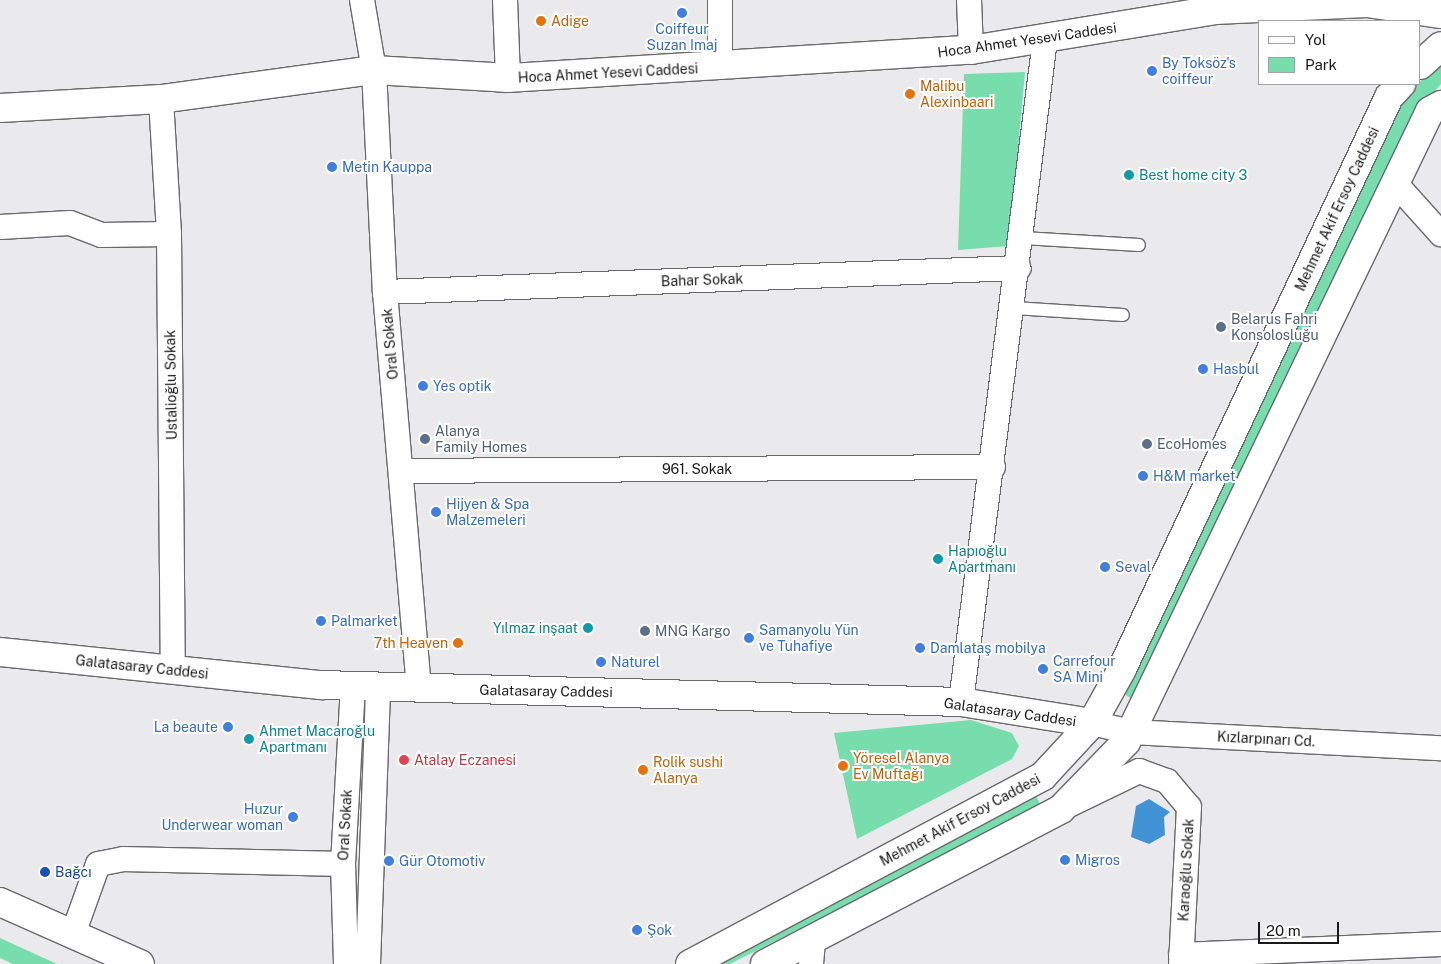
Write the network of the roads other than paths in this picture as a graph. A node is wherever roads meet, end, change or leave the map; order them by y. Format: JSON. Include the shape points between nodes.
{"nodes":[{"id":1,"x":362,"y":0,"type":"edge"},
{"id":2,"x":505,"y":0,"type":"edge"},
{"id":3,"x":720,"y":0,"type":"edge"},
{"id":4,"x":968,"y":0,"type":"edge"},
{"id":5,"x":1198,"y":9,"type":"edge"},
{"id":6,"x":1260,"y":10,"type":"edge"},
{"id":7,"x":1441,"y":14,"type":"edge"},
{"id":8,"x":1045,"y":40,"type":"junction"},
{"id":9,"x":1441,"y":46,"type":"edge"},
{"id":10,"x":971,"y":50,"type":"junction"},
{"id":11,"x":1421,"y":64,"type":"edge"},
{"id":12,"x":720,"y":67,"type":"junction"},
{"id":13,"x":374,"y":70,"type":"junction"},
{"id":14,"x":508,"y":78,"type":"junction"},
{"id":15,"x":1391,"y":88,"type":"edge"},
{"id":16,"x":161,"y":100,"type":"junction"},
{"id":17,"x":1441,"y":105,"type":"edge"},
{"id":18,"x":0,"y":108,"type":"edge"},
{"id":19,"x":1395,"y":183,"type":"junction"},
{"id":20,"x":0,"y":227,"type":"edge"},
{"id":21,"x":169,"y":234,"type":"junction"},
{"id":22,"x":1441,"y":234,"type":"edge"},
{"id":23,"x":1023,"y":238,"type":"junction"},
{"id":24,"x":1139,"y":245,"type":"dead end"},
{"id":25,"x":1019,"y":268,"type":"junction"},
{"id":26,"x":385,"y":292,"type":"junction"},
{"id":27,"x":1014,"y":308,"type":"junction"},
{"id":28,"x":1123,"y":315,"type":"dead end"},
{"id":29,"x":993,"y":467,"type":"junction"},
{"id":30,"x":401,"y":471,"type":"junction"},
{"id":31,"x":0,"y":652,"type":"edge"},
{"id":32,"x":173,"y":670,"type":"junction"},
{"id":33,"x":366,"y":686,"type":"junction"},
{"id":34,"x":419,"y":688,"type":"junction"},
{"id":35,"x":961,"y":702,"type":"junction"},
{"id":36,"x":1092,"y":723,"type":"junction"},
{"id":37,"x":1132,"y":732,"type":"junction"},
{"id":38,"x":1441,"y":748,"type":"edge"},
{"id":39,"x":1061,"y":809,"type":"junction"},
{"id":40,"x":343,"y":864,"type":"junction"},
{"id":41,"x":0,"y":902,"type":"edge"},
{"id":42,"x":72,"y":934,"type":"junction"},
{"id":43,"x":1441,"y":944,"type":"edge"},
{"id":44,"x":812,"y":951,"type":"edge"},
{"id":45,"x":1181,"y":960,"type":"edge"},
{"id":46,"x":140,"y":964,"type":"edge"},
{"id":47,"x":346,"y":964,"type":"edge"},
{"id":48,"x":368,"y":964,"type":"edge"},
{"id":49,"x":690,"y":964,"type":"edge"},
{"id":50,"x":765,"y":964,"type":"edge"}],
"edges":[{"from":1,"to":13,"type":"street","name":"Oral Sokak"},
{"from":2,"to":14,"type":"street"},
{"from":3,"to":12,"type":"street"},
{"from":4,"to":10,"type":"street"},
{"from":5,"to":6,"type":"street","name":"Hoca Ahmet Yesevi Caddesi"},
{"from":5,"to":8,"type":"street","name":"Hoca Ahmet Yesevi Caddesi"},
{"from":6,"to":7,"type":"street","name":"Hoca Ahmet Yesevi Caddesi","via":[[1368,3]]},
{"from":8,"to":10,"type":"street","name":"Hoca Ahmet Yesevi Caddesi"},
{"from":8,"to":23,"type":"street"},
{"from":9,"to":11,"type":"street"},
{"from":10,"to":12,"type":"street","name":"Hoca Ahmet Yesevi Caddesi"},
{"from":12,"to":14,"type":"street","name":"Hoca Ahmet Yesevi Caddesi"},
{"from":13,"to":14,"type":"street","name":"Hoca Ahmet Yesevi Caddesi"},
{"from":13,"to":16,"type":"street","name":"Hoca Ahmet Yesevi Caddesi"},
{"from":13,"to":26,"type":"street","name":"Oral Sokak"},
{"from":15,"to":36,"type":"street","name":"Mehmet Akif Ersoy Caddesi","via":[[1122,670]]},
{"from":16,"to":18,"type":"street","name":"Hoca Ahmet Yesevi Caddesi"},
{"from":16,"to":21,"type":"street","name":"Ustalioğlu Sokak"},
{"from":17,"to":19,"type":"street","via":[[1430,111]]},
{"from":19,"to":22,"type":"street"},
{"from":19,"to":37,"type":"street"},
{"from":20,"to":21,"type":"street","via":[[70,223],[101,235]]},
{"from":21,"to":32,"type":"street","name":"Ustalioğlu Sokak"},
{"from":23,"to":24,"type":"lane"},
{"from":23,"to":25,"type":"street"},
{"from":25,"to":26,"type":"street","name":"Bahar Sokak"},
{"from":25,"to":27,"type":"street"},
{"from":26,"to":30,"type":"street","name":"Oral Sokak"},
{"from":27,"to":28,"type":"lane"},
{"from":27,"to":29,"type":"street"},
{"from":29,"to":30,"type":"street","name":"961. Sokak"},
{"from":29,"to":35,"type":"street"},
{"from":30,"to":34,"type":"street","name":"Oral Sokak"},
{"from":31,"to":32,"type":"street","name":"Galatasaray Caddesi"},
{"from":32,"to":33,"type":"street","name":"Galatasaray Caddesi"},
{"from":33,"to":34,"type":"street","name":"Galatasaray Caddesi"},
{"from":33,"to":40,"type":"street","name":"Oral Sokak"},
{"from":33,"to":48,"type":"street","name":"Oral Sokak"},
{"from":34,"to":35,"type":"street","name":"Galatasaray Caddesi"},
{"from":35,"to":36,"type":"street","name":"Galatasaray Caddesi"},
{"from":36,"to":37,"type":"street","name":"Kızlarpınarı Cd."},
{"from":36,"to":49,"type":"street","name":"Mehmet Akif Ersoy Caddesi","via":[[1043,776]]},
{"from":37,"to":38,"type":"street","name":"Kızlarpınarı Cd."},
{"from":37,"to":39,"type":"street"},
{"from":39,"to":44,"type":"street"},
{"from":39,"to":45,"type":"street","name":"Karaoğlu Sokak","via":[[1139,771],[1167,781],[1189,807]]},
{"from":40,"to":42,"type":"street","via":[[123,859],[98,864]]},
{"from":40,"to":47,"type":"street","name":"Oral Sokak"},
{"from":41,"to":42,"type":"street"},
{"from":42,"to":46,"type":"street"},
{"from":43,"to":45,"type":"street"},
{"from":44,"to":50,"type":"street"}]}
